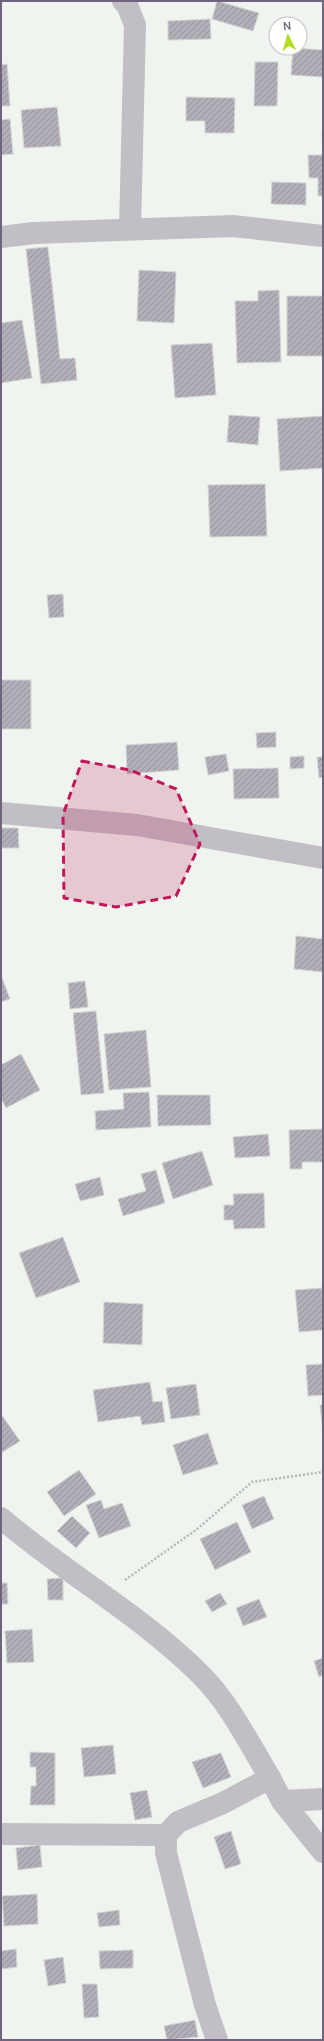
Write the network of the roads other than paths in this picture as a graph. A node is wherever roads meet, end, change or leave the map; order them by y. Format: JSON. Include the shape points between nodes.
{"nodes":[{"id":1,"x":123,"y":1,"type":"edge"},
{"id":2,"x":130,"y":229,"type":"junction"},
{"id":3,"x":323,"y":236,"type":"edge"},
{"id":4,"x":1,"y":237,"type":"edge"},
{"id":5,"x":1,"y":813,"type":"edge"},
{"id":6,"x":323,"y":858,"type":"edge"},
{"id":7,"x":1,"y":1518,"type":"edge"},
{"id":8,"x":270,"y":1778,"type":"junction"},
{"id":9,"x":323,"y":1799,"type":"edge"},
{"id":10,"x":282,"y":1801,"type":"junction"},
{"id":11,"x":1,"y":1834,"type":"edge"},
{"id":12,"x":166,"y":1835,"type":"junction"},
{"id":13,"x":323,"y":1852,"type":"edge"},
{"id":14,"x":216,"y":2040,"type":"edge"}],
"edges":[{"from":1,"to":2,"type":"street","via":[[127,4],[135,25]]},
{"from":2,"to":3,"type":"street","via":[[233,226]]},
{"from":2,"to":4,"type":"street"},
{"from":5,"to":6,"type":"street","via":[[137,825]]},
{"from":7,"to":8,"type":"street","via":[[23,1537],[138,1619],[202,1676],[234,1718]]},
{"from":8,"to":10,"type":"street"},
{"from":8,"to":12,"type":"street","via":[[223,1803],[178,1822]]},
{"from":9,"to":10,"type":"street"},
{"from":10,"to":13,"type":"street"},
{"from":11,"to":12,"type":"street"},
{"from":12,"to":14,"type":"street","via":[[166,1853]]}]}
